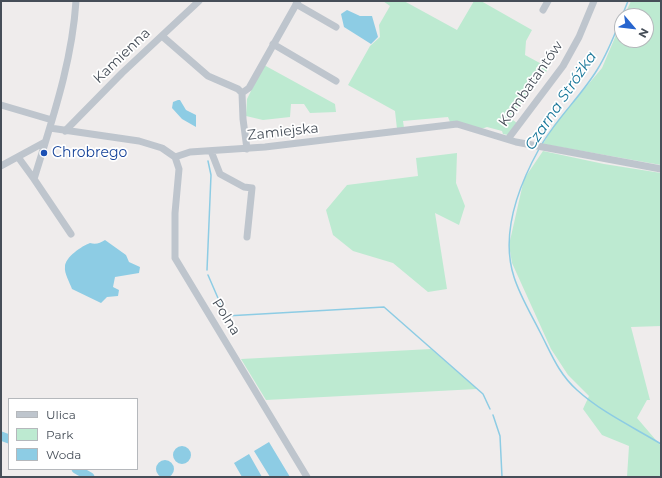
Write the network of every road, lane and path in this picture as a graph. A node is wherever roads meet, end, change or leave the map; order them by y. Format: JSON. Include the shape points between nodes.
{"nodes":[{"id":1,"x":76,"y":1,"type":"edge"},
{"id":2,"x":199,"y":1,"type":"edge"},
{"id":3,"x":548,"y":1,"type":"edge"},
{"id":4,"x":594,"y":1,"type":"edge"},
{"id":5,"x":297,"y":3,"type":"edge"},
{"id":6,"x":543,"y":10,"type":"dead end"},
{"id":7,"x":336,"y":27,"type":"dead end"},
{"id":8,"x":162,"y":36,"type":"junction"},
{"id":9,"x":273,"y":44,"type":"junction"},
{"id":10,"x":336,"y":81,"type":"dead end"},
{"id":11,"x":242,"y":93,"type":"junction"},
{"id":12,"x":1,"y":105,"type":"edge"},
{"id":13,"x":51,"y":124,"type":"junction"},
{"id":14,"x":65,"y":131,"type":"junction"},
{"id":15,"x":508,"y":139,"type":"junction"},
{"id":16,"x":45,"y":142,"type":"junction"},
{"id":17,"x":247,"y":149,"type":"junction"},
{"id":18,"x":211,"y":151,"type":"junction"},
{"id":19,"x":18,"y":157,"type":"junction"},
{"id":20,"x":175,"y":157,"type":"junction"},
{"id":21,"x":1,"y":166,"type":"edge"},
{"id":22,"x":661,"y":169,"type":"edge"},
{"id":23,"x":34,"y":179,"type":"junction"},
{"id":24,"x":71,"y":234,"type":"dead end"},
{"id":25,"x":247,"y":237,"type":"dead end"},
{"id":26,"x":307,"y":477,"type":"edge"}],
"edges":[{"from":1,"to":13,"type":"street","via":[[68,65]]},
{"from":2,"to":8,"type":"street","name":"Kamienna"},
{"from":3,"to":6,"type":"street"},
{"from":4,"to":15,"type":"street","name":"Kombatantów","via":[[563,66]]},
{"from":5,"to":7,"type":"street"},
{"from":5,"to":9,"type":"street"},
{"from":8,"to":11,"type":"street","via":[[208,76]]},
{"from":8,"to":14,"type":"street","name":"Kamienna"},
{"from":9,"to":10,"type":"street"},
{"from":9,"to":11,"type":"street","via":[[249,88]]},
{"from":11,"to":17,"type":"street"},
{"from":12,"to":13,"type":"street"},
{"from":13,"to":14,"type":"street"},
{"from":13,"to":16,"type":"street"},
{"from":14,"to":20,"type":"street","via":[[139,141],[162,148]]},
{"from":15,"to":17,"type":"street","name":"Zamiejska","via":[[464,126],[450,125]]},
{"from":15,"to":22,"type":"street","name":"Zamiejska"},
{"from":16,"to":19,"type":"street"},
{"from":16,"to":23,"type":"street"},
{"from":17,"to":18,"type":"street","name":"Zamiejska"},
{"from":18,"to":20,"type":"street","name":"Zamiejska","via":[[186,153]]},
{"from":18,"to":25,"type":"street","via":[[220,174],[244,187],[252,188]]},
{"from":19,"to":21,"type":"street"},
{"from":19,"to":23,"type":"street"},
{"from":20,"to":26,"type":"street","name":"Polna","via":[[179,169],[175,213],[175,258]]},
{"from":23,"to":24,"type":"street"}]}
